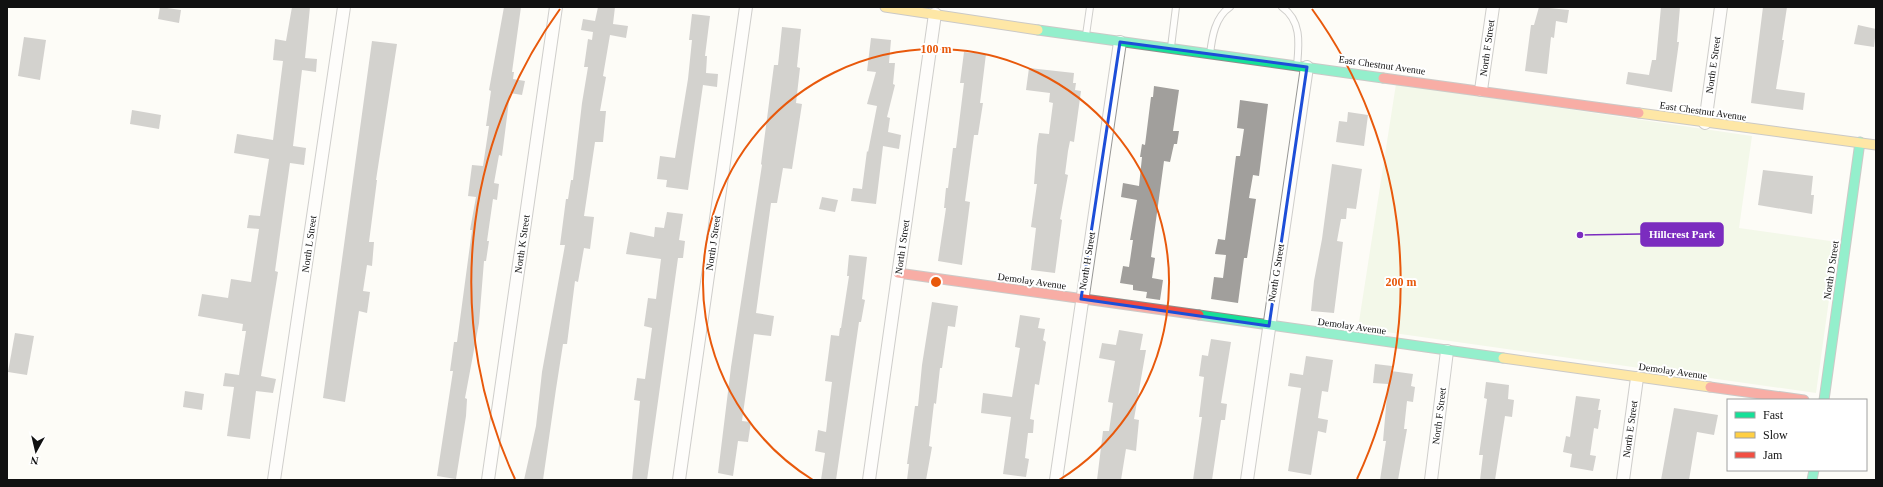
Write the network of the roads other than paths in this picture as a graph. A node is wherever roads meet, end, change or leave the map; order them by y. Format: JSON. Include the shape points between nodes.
{"nodes":[{"id":1,"x":344,"y":7,"type":"edge"},
{"id":2,"x":556,"y":7,"type":"edge"},
{"id":3,"x":746,"y":7,"type":"edge"},
{"id":4,"x":885,"y":7,"type":"edge"},
{"id":5,"x":1090,"y":7,"type":"edge"},
{"id":6,"x":1176,"y":7,"type":"edge"},
{"id":7,"x":1230,"y":7,"type":"edge"},
{"id":8,"x":1282,"y":7,"type":"edge"},
{"id":9,"x":1493,"y":7,"type":"edge"},
{"id":10,"x":1721,"y":7,"type":"edge"},
{"id":11,"x":935,"y":14,"type":"junction"},
{"id":12,"x":1086,"y":37,"type":"junction"},
{"id":13,"x":1120,"y":42,"type":"junction"},
{"id":14,"x":1170,"y":48,"type":"junction"},
{"id":15,"x":1210,"y":54,"type":"junction"},
{"id":16,"x":1302,"y":66,"type":"junction"},
{"id":17,"x":1481,"y":90,"type":"junction"},
{"id":18,"x":1705,"y":123,"type":"junction"},
{"id":19,"x":1860,"y":142,"type":"junction"},
{"id":20,"x":1876,"y":145,"type":"edge"},
{"id":21,"x":898,"y":273,"type":"junction"},
{"id":22,"x":1081,"y":299,"type":"junction"},
{"id":23,"x":1268,"y":326,"type":"junction"},
{"id":24,"x":1447,"y":351,"type":"junction"},
{"id":25,"x":1637,"y":378,"type":"junction"},
{"id":26,"x":1796,"y":399,"type":"edge"},
{"id":27,"x":1824,"y":399,"type":"edge"},
{"id":28,"x":274,"y":480,"type":"edge"},
{"id":29,"x":488,"y":480,"type":"edge"},
{"id":30,"x":679,"y":480,"type":"edge"},
{"id":31,"x":869,"y":480,"type":"edge"},
{"id":32,"x":1056,"y":480,"type":"edge"},
{"id":33,"x":1247,"y":480,"type":"edge"},
{"id":34,"x":1431,"y":480,"type":"edge"},
{"id":35,"x":1623,"y":480,"type":"edge"}],
"edges":[{"from":1,"to":28,"type":"street","name":"North L Street"},
{"from":2,"to":29,"type":"street","name":"North K Street"},
{"from":3,"to":30,"type":"street","name":"North J Street"},
{"from":4,"to":11,"type":"street","name":"East Chestnut Avenue"},
{"from":5,"to":12,"type":"lane"},
{"from":6,"to":14,"type":"lane"},
{"from":7,"to":15,"type":"lane","via":[[1219,18],[1214,29]]},
{"from":8,"to":16,"type":"lane","via":[[1294,19],[1300,38]]},
{"from":9,"to":17,"type":"street","name":"North F Street"},
{"from":10,"to":18,"type":"street","name":"North E Street"},
{"from":11,"to":12,"type":"street","name":"East Chestnut Avenue"},
{"from":11,"to":21,"type":"street","name":"North I Street"},
{"from":12,"to":13,"type":"street","name":"East Chestnut Avenue"},
{"from":13,"to":14,"type":"street","name":"East Chestnut Avenue"},
{"from":13,"to":22,"type":"street","name":"North H Street"},
{"from":14,"to":15,"type":"street","name":"East Chestnut Avenue"},
{"from":15,"to":16,"type":"street","name":"East Chestnut Avenue"},
{"from":16,"to":17,"type":"street","name":"East Chestnut Avenue"},
{"from":16,"to":23,"type":"street","name":"North G Street"},
{"from":17,"to":18,"type":"street","name":"East Chestnut Avenue"},
{"from":18,"to":19,"type":"street","name":"East Chestnut Avenue"},
{"from":19,"to":20,"type":"street","name":"East Chestnut Avenue"},
{"from":19,"to":27,"type":"street","name":"North D Street"},
{"from":21,"to":22,"type":"street","name":"Demolay Avenue"},
{"from":21,"to":31,"type":"street","name":"North I Street"},
{"from":22,"to":23,"type":"street","name":"Demolay Avenue"},
{"from":22,"to":32,"type":"street","name":"North H Street"},
{"from":23,"to":24,"type":"street","name":"Demolay Avenue"},
{"from":23,"to":33,"type":"street","name":"North G Street"},
{"from":24,"to":25,"type":"street","name":"Demolay Avenue"},
{"from":24,"to":34,"type":"street","name":"North F Street"},
{"from":25,"to":26,"type":"street","name":"Demolay Avenue"},
{"from":25,"to":35,"type":"street","name":"North E Street"}]}
